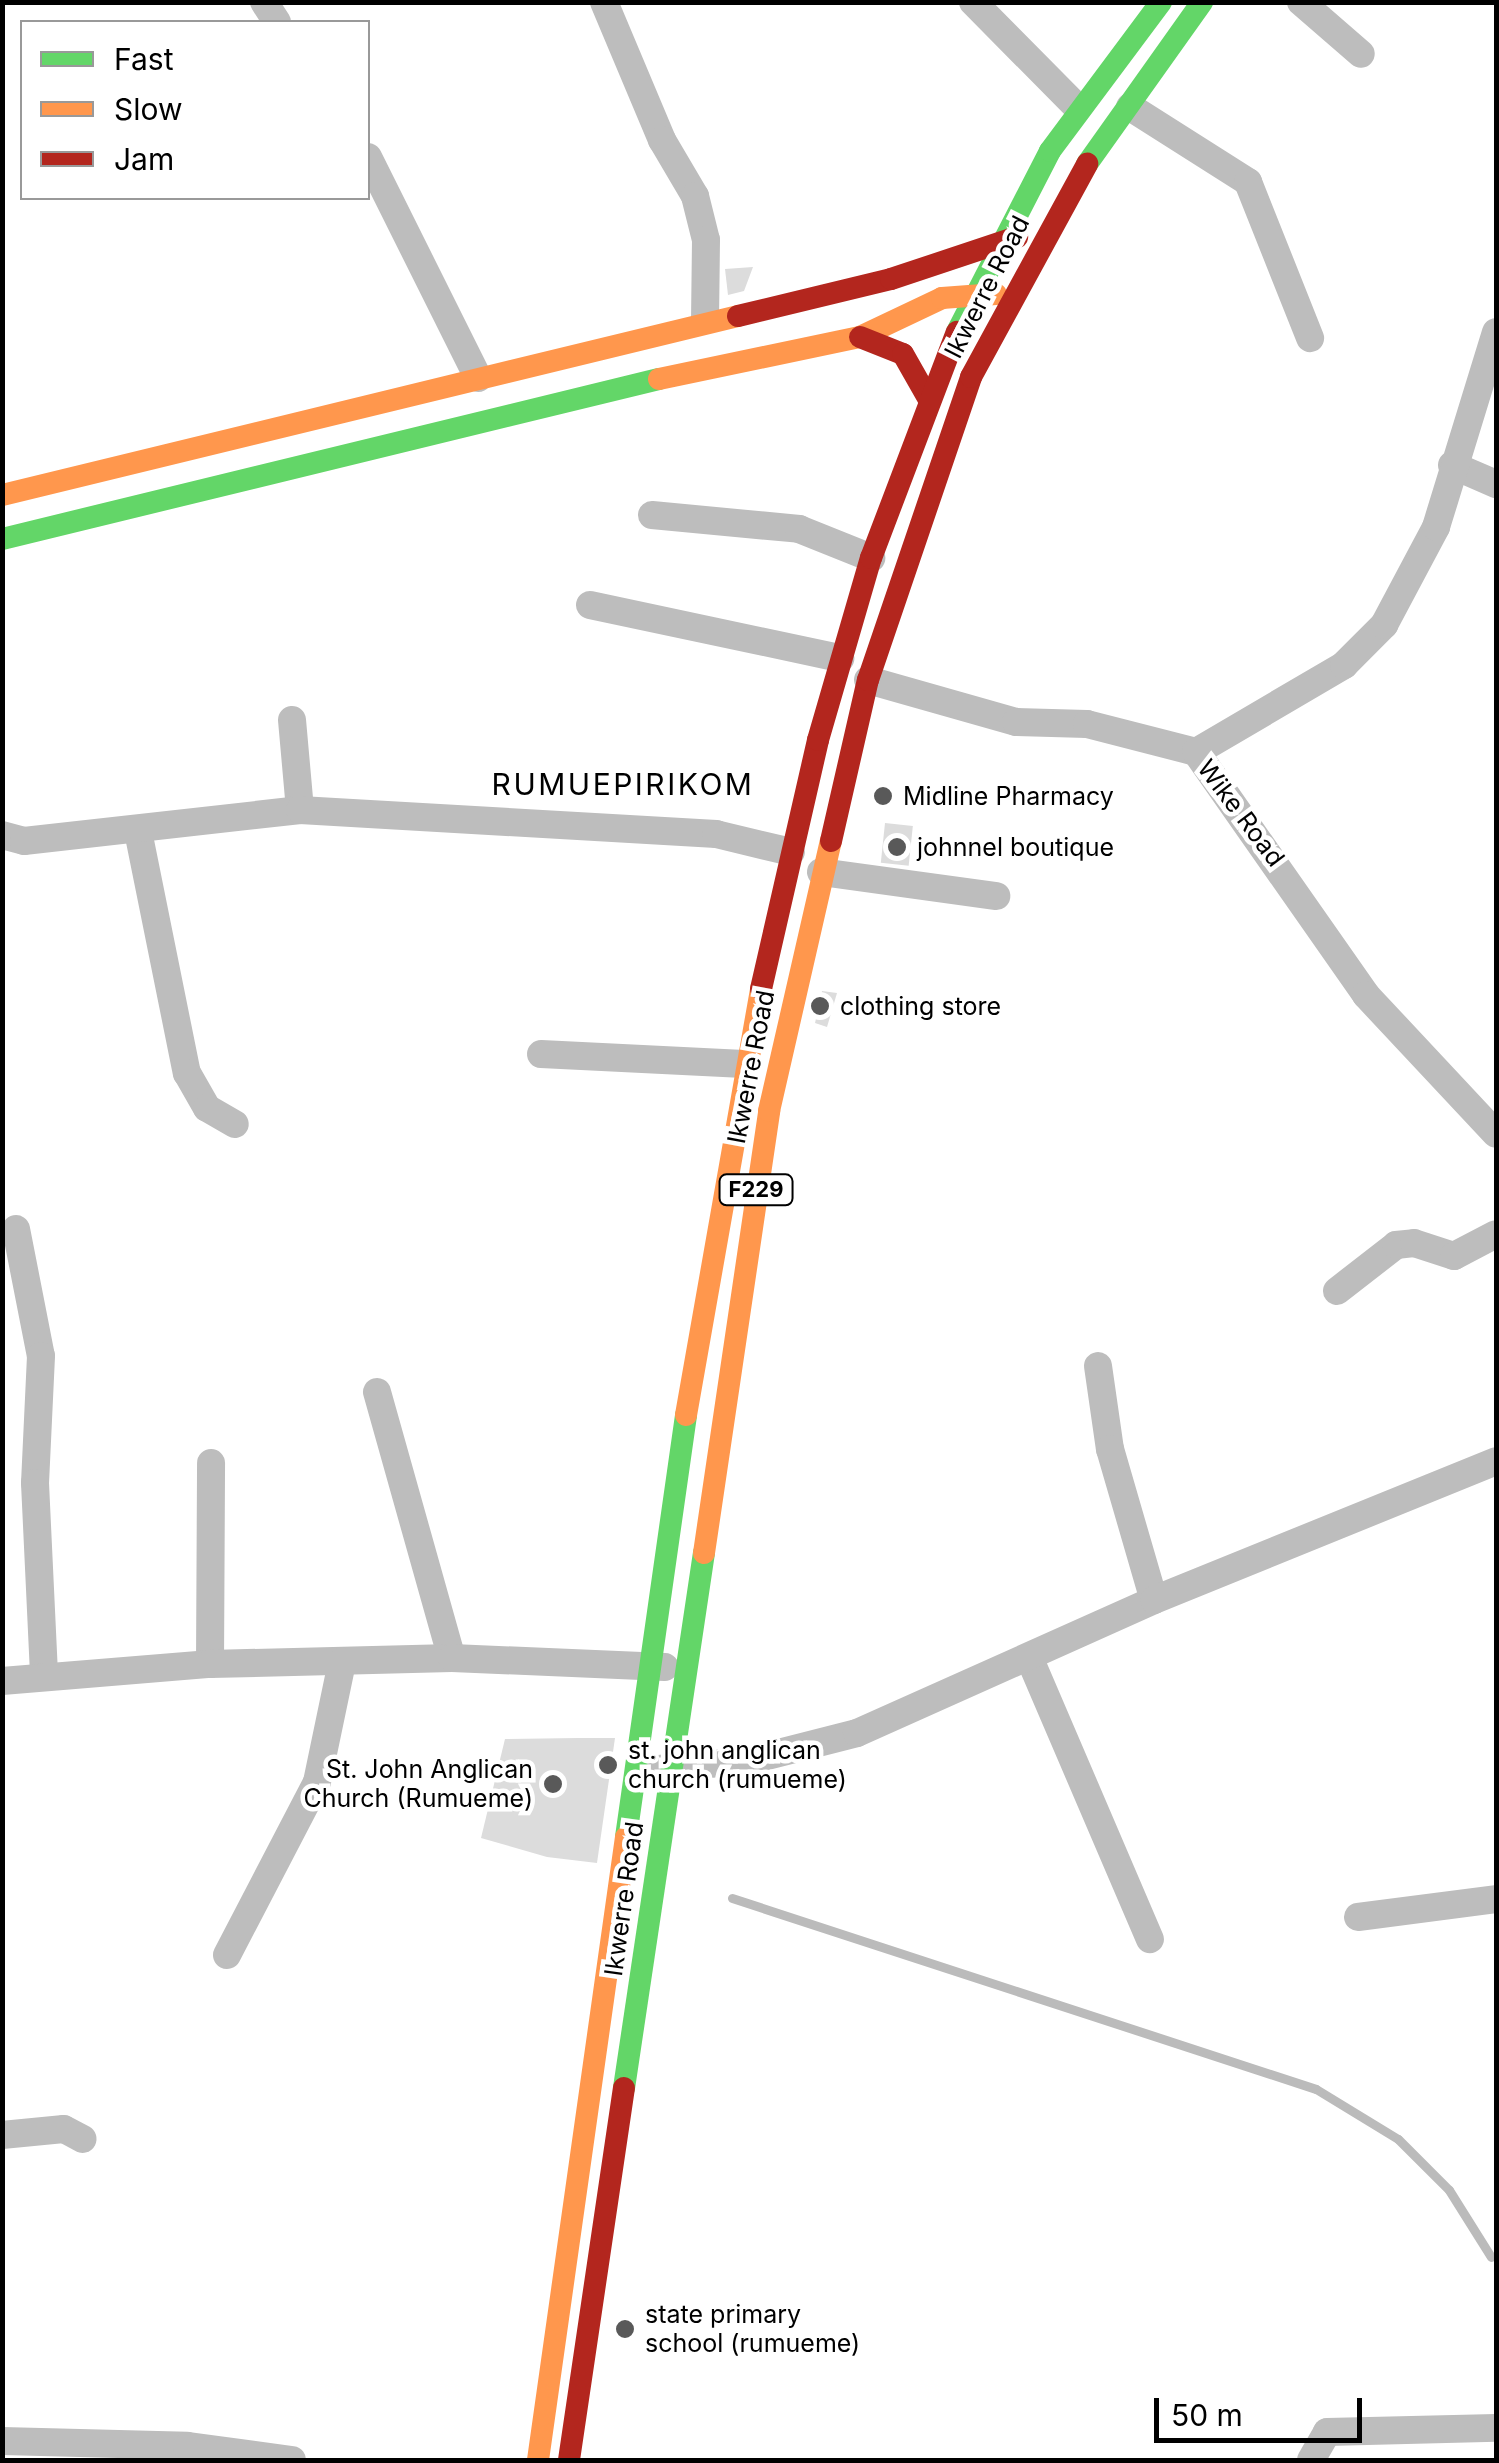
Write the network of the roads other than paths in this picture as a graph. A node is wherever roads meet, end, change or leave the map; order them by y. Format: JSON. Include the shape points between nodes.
{"nodes":[{"id":1,"x":604,"y":2,"type":"edge"},
{"id":2,"x":973,"y":2,"type":"edge"},
{"id":3,"x":1161,"y":2,"type":"edge"},
{"id":4,"x":1202,"y":2,"type":"edge"},
{"id":5,"x":1301,"y":2,"type":"edge"},
{"id":6,"x":1360,"y":54,"type":"dead end"},
{"id":7,"x":1130,"y":106,"type":"junction"},
{"id":8,"x":1078,"y":108,"type":"junction"},
{"id":9,"x":370,"y":161,"type":"edge"},
{"id":10,"x":1046,"y":231,"type":"junction"},
{"id":11,"x":996,"y":242,"type":"junction"},
{"id":12,"x":891,"y":279,"type":"junction"},
{"id":13,"x":971,"y":294,"type":"junction"},
{"id":14,"x":1014,"y":294,"type":"junction"},
{"id":15,"x":942,"y":298,"type":"junction"},
{"id":16,"x":705,"y":319,"type":"junction"},
{"id":17,"x":960,"y":320,"type":"junction"},
{"id":18,"x":1496,"y":332,"type":"edge"},
{"id":19,"x":860,"y":336,"type":"junction"},
{"id":20,"x":1310,"y":338,"type":"dead end"},
{"id":21,"x":971,"y":377,"type":"junction"},
{"id":22,"x":478,"y":378,"type":"junction"},
{"id":23,"x":928,"y":398,"type":"junction"},
{"id":24,"x":1452,"y":466,"type":"junction"},
{"id":25,"x":1496,"y":484,"type":"edge"},
{"id":26,"x":2,"y":495,"type":"edge"},
{"id":27,"x":652,"y":514,"type":"dead end"},
{"id":28,"x":2,"y":539,"type":"edge"},
{"id":29,"x":872,"y":558,"type":"junction"},
{"id":30,"x":590,"y":605,"type":"dead end"},
{"id":31,"x":840,"y":658,"type":"junction"},
{"id":32,"x":868,"y":680,"type":"junction"},
{"id":33,"x":292,"y":720,"type":"dead end"},
{"id":34,"x":1196,"y":752,"type":"junction"},
{"id":35,"x":300,"y":810,"type":"junction"},
{"id":36,"x":138,"y":831,"type":"junction"},
{"id":37,"x":2,"y":836,"type":"edge"},
{"id":38,"x":791,"y":852,"type":"junction"},
{"id":39,"x":821,"y":872,"type":"junction"},
{"id":40,"x":996,"y":896,"type":"dead end"},
{"id":41,"x":541,"y":1054,"type":"dead end"},
{"id":42,"x":744,"y":1064,"type":"junction"},
{"id":43,"x":235,"y":1124,"type":"dead end"},
{"id":44,"x":1496,"y":1134,"type":"edge"},
{"id":45,"x":16,"y":1229,"type":"dead end"},
{"id":46,"x":1496,"y":1234,"type":"edge"},
{"id":47,"x":1336,"y":1292,"type":"dead end"},
{"id":48,"x":1098,"y":1366,"type":"dead end"},
{"id":49,"x":377,"y":1392,"type":"dead end"},
{"id":50,"x":1496,"y":1461,"type":"edge"},
{"id":51,"x":211,"y":1463,"type":"dead end"},
{"id":52,"x":1154,"y":1600,"type":"junction"},
{"id":53,"x":1029,"y":1657,"type":"junction"},
{"id":54,"x":452,"y":1658,"type":"junction"},
{"id":55,"x":342,"y":1662,"type":"junction"},
{"id":56,"x":210,"y":1664,"type":"junction"},
{"id":57,"x":651,"y":1665,"type":"junction"},
{"id":58,"x":684,"y":1670,"type":"junction"},
{"id":59,"x":44,"y":1676,"type":"junction"},
{"id":60,"x":2,"y":1681,"type":"edge"},
{"id":61,"x":638,"y":1769,"type":"junction"},
{"id":62,"x":668,"y":1769,"type":"junction"},
{"id":63,"x":1496,"y":1900,"type":"edge"},
{"id":64,"x":1358,"y":1917,"type":"dead end"},
{"id":65,"x":1150,"y":1939,"type":"dead end"},
{"id":66,"x":227,"y":1955,"type":"dead end"},
{"id":67,"x":2,"y":2135,"type":"edge"},
{"id":68,"x":83,"y":2139,"type":"dead end"},
{"id":69,"x":1496,"y":2428,"type":"edge"},
{"id":70,"x":2,"y":2441,"type":"edge"},
{"id":71,"x":292,"y":2460,"type":"edge"},
{"id":72,"x":538,"y":2460,"type":"edge"},
{"id":73,"x":569,"y":2460,"type":"edge"},
{"id":74,"x":1311,"y":2460,"type":"edge"}],
"edges":[{"from":1,"to":16,"type":"street","via":[[662,140],[695,196],[706,240]]},
{"from":2,"to":8,"type":"street"},
{"from":3,"to":8,"type":"main road","name":"Ikwerre Road","number":"F229"},
{"from":4,"to":7,"type":"main road","name":"Ikwerre Road","number":"F229"},
{"from":5,"to":6,"type":"street"},
{"from":7,"to":10,"type":"main road","name":"Ikwerre Road","number":"F229"},
{"from":7,"to":20,"type":"street","via":[[1248,182]]},
{"from":8,"to":11,"type":"main road","name":"Ikwerre Road","number":"F229"},
{"from":9,"to":22,"type":"street"},
{"from":10,"to":11,"type":"main road"},
{"from":10,"to":14,"type":"main road","name":"Ikwerre Road","number":"F229"},
{"from":11,"to":12,"type":"main road"},
{"from":11,"to":13,"type":"main road","name":"Ikwerre Road","number":"F229"},
{"from":12,"to":15,"type":"main road"},
{"from":12,"to":16,"type":"main road"},
{"from":13,"to":14,"type":"main road"},
{"from":13,"to":15,"type":"main road"},
{"from":13,"to":17,"type":"main road","name":"Ikwerre Road","number":"F229"},
{"from":14,"to":21,"type":"main road","name":"Ikwerre Road","number":"F229"},
{"from":15,"to":17,"type":"main road"},
{"from":15,"to":19,"type":"main road"},
{"from":16,"to":22,"type":"main road"},
{"from":17,"to":21,"type":"main road"},
{"from":17,"to":23,"type":"main road","name":"Ikwerre Road","number":"F229"},
{"from":18,"to":24,"type":"street"},
{"from":19,"to":23,"type":"main road","via":[[903,354]]},
{"from":19,"to":28,"type":"main road"},
{"from":21,"to":32,"type":"main road","name":"Ikwerre Road","number":"F229"},
{"from":22,"to":26,"type":"main road"},
{"from":23,"to":29,"type":"main road","name":"Ikwerre Road","number":"F229"},
{"from":24,"to":25,"type":"street"},
{"from":24,"to":34,"type":"street","via":[[1436,527],[1367,645]]},
{"from":27,"to":29,"type":"street","via":[[800,529]]},
{"from":29,"to":31,"type":"main road","name":"Ikwerre Road","number":"F229"},
{"from":30,"to":31,"type":"street"},
{"from":31,"to":38,"type":"main road","name":"Ikwerre Road","number":"F229"},
{"from":32,"to":34,"type":"street","name":"Wike Road","via":[[1016,722],[1087,724]]},
{"from":32,"to":39,"type":"main road","name":"Ikwerre Road","number":"F229"},
{"from":33,"to":35,"type":"street"},
{"from":34,"to":44,"type":"street","name":"Wike Road","via":[[1366,995]]},
{"from":35,"to":36,"type":"street"},
{"from":35,"to":38,"type":"street","via":[[716,834]]},
{"from":36,"to":37,"type":"street","via":[[24,841]]},
{"from":36,"to":43,"type":"street","via":[[187,1074],[207,1108]]},
{"from":38,"to":42,"type":"main road","name":"Ikwerre Road","number":"F229"},
{"from":39,"to":40,"type":"street"},
{"from":39,"to":58,"type":"main road","name":"Ikwerre Road","number":"F229","via":[[770,1111]]},
{"from":41,"to":42,"type":"street"},
{"from":42,"to":57,"type":"main road","name":"Ikwerre Road","number":"F229","via":[[702,1299]]},
{"from":45,"to":59,"type":"street","via":[[41,1356],[35,1483]]},
{"from":46,"to":47,"type":"street","via":[[1454,1256],[1414,1243],[1396,1246]]},
{"from":48,"to":52,"type":"street","via":[[1110,1449]]},
{"from":49,"to":54,"type":"street"},
{"from":50,"to":52,"type":"street"},
{"from":51,"to":56,"type":"street"},
{"from":52,"to":53,"type":"street"},
{"from":53,"to":62,"type":"street","via":[[857,1734],[752,1760]]},
{"from":53,"to":65,"type":"street"},
{"from":54,"to":55,"type":"street"},
{"from":54,"to":57,"type":"street"},
{"from":55,"to":56,"type":"street"},
{"from":55,"to":66,"type":"street","via":[[317,1782]]},
{"from":56,"to":59,"type":"street"},
{"from":57,"to":58,"type":"street"},
{"from":57,"to":61,"type":"main road","name":"Ikwerre Road","number":"F229"},
{"from":58,"to":62,"type":"main road","name":"Ikwerre Road","number":"F229"},
{"from":59,"to":60,"type":"street"},
{"from":61,"to":62,"type":"street"},
{"from":61,"to":72,"type":"main road","name":"Ikwerre Road","number":"F229"},
{"from":62,"to":73,"type":"main road","name":"Ikwerre Road","number":"F229"},
{"from":63,"to":64,"type":"street"},
{"from":67,"to":68,"type":"street","via":[[64,2128]]},
{"from":69,"to":74,"type":"street","via":[[1327,2432]]},
{"from":70,"to":71,"type":"street","via":[[187,2446]]}]}
